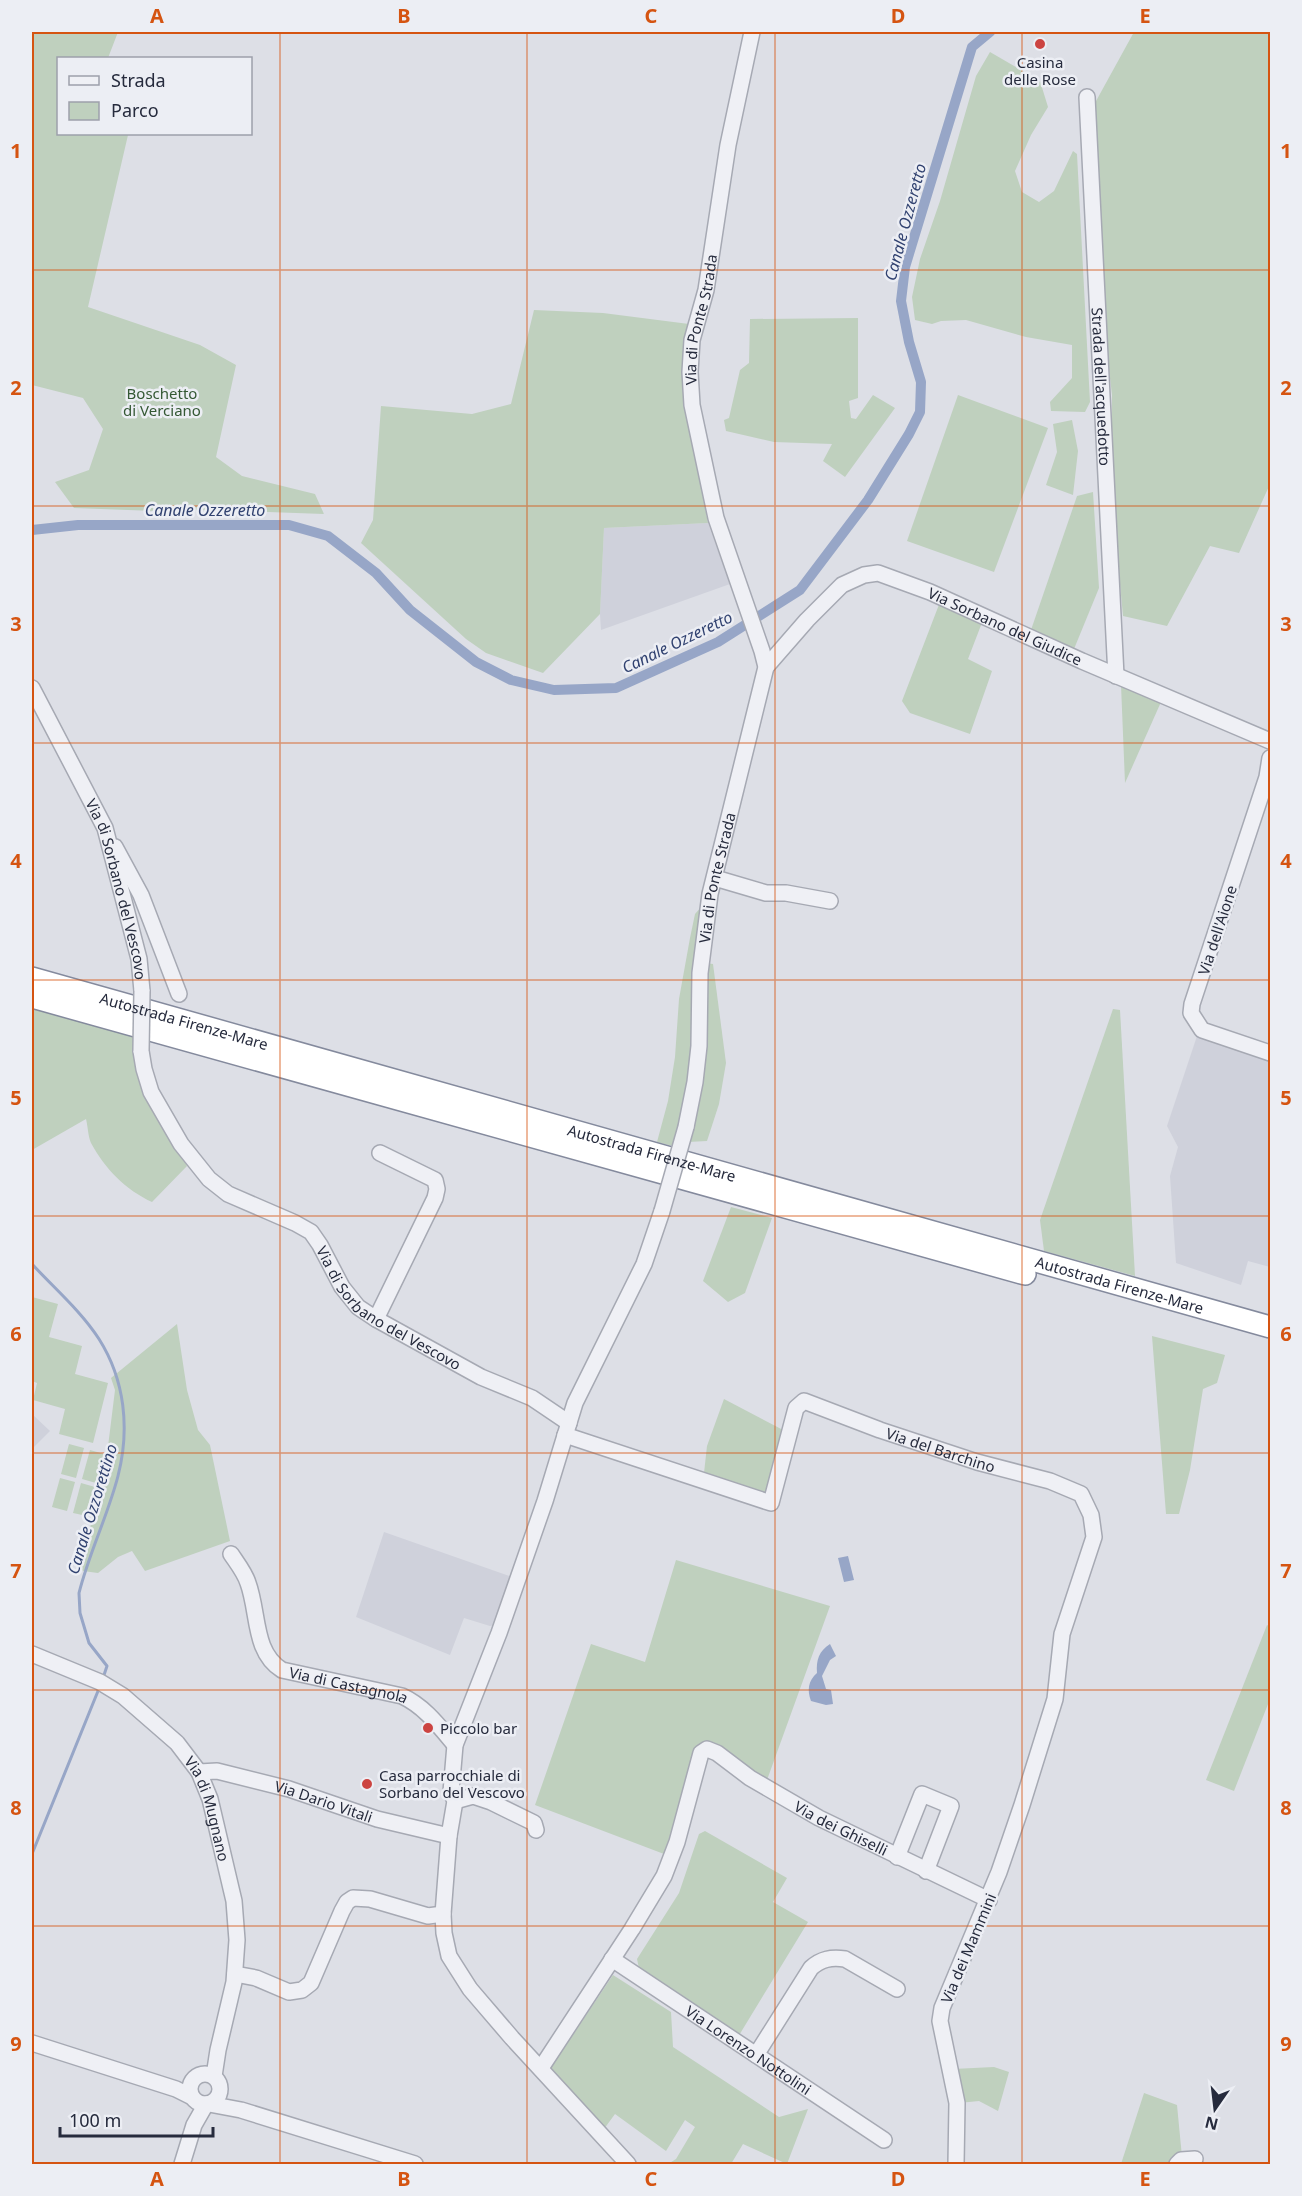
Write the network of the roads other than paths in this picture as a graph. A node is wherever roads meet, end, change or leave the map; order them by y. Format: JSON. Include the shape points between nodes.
{"nodes":[{"id":1,"x":752,"y":32,"type":"edge"},
{"id":2,"x":1087,"y":97,"type":"dead end"},
{"id":3,"x":766,"y":667,"type":"junction"},
{"id":4,"x":1116,"y":676,"type":"junction"},
{"id":5,"x":32,"y":688,"type":"edge"},
{"id":6,"x":1270,"y":741,"type":"edge"},
{"id":7,"x":1270,"y":758,"type":"edge"},
{"id":8,"x":105,"y":828,"type":"junction"},
{"id":9,"x":715,"y":878,"type":"junction"},
{"id":10,"x":830,"y":901,"type":"dead end"},
{"id":11,"x":32,"y":978,"type":"edge"},
{"id":12,"x":179,"y":994,"type":"dead end"},
{"id":13,"x":32,"y":997,"type":"edge"},
{"id":14,"x":1270,"y":1053,"type":"edge"},
{"id":15,"x":380,"y":1153,"type":"dead end"},
{"id":16,"x":376,"y":1319,"type":"junction"},
{"id":17,"x":1270,"y":1327,"type":"edge"},
{"id":18,"x":1270,"y":1342,"type":"edge"},
{"id":19,"x":567,"y":1429,"type":"junction"},
{"id":20,"x":231,"y":1554,"type":"dead end"},
{"id":21,"x":32,"y":1654,"type":"edge"},
{"id":22,"x":455,"y":1745,"type":"junction"},
{"id":23,"x":199,"y":1772,"type":"junction"},
{"id":24,"x":455,"y":1801,"type":"junction"},
{"id":25,"x":1022,"y":1805,"type":"joint"},
{"id":26,"x":536,"y":1830,"type":"dead end"},
{"id":27,"x":449,"y":1836,"type":"junction"},
{"id":28,"x":897,"y":1857,"type":"junction"},
{"id":29,"x":926,"y":1871,"type":"junction"},
{"id":30,"x":989,"y":1899,"type":"junction"},
{"id":31,"x":443,"y":1914,"type":"junction"},
{"id":32,"x":612,"y":1959,"type":"junction"},
{"id":33,"x":236,"y":1974,"type":"junction"},
{"id":34,"x":897,"y":1989,"type":"dead end"},
{"id":35,"x":32,"y":2043,"type":"edge"},
{"id":36,"x":756,"y":2055,"type":"junction"},
{"id":37,"x":541,"y":2068,"type":"junction"},
{"id":38,"x":207,"y":2078,"type":"junction"},
{"id":39,"x":158,"y":2082,"type":"junction"},
{"id":40,"x":200,"y":2101,"type":"junction"},
{"id":41,"x":241,"y":2110,"type":"junction"},
{"id":42,"x":884,"y":2140,"type":"dead end"},
{"id":43,"x":1195,"y":2159,"type":"dead end"},
{"id":44,"x":182,"y":2164,"type":"edge"},
{"id":45,"x":415,"y":2164,"type":"edge"},
{"id":46,"x":627,"y":2164,"type":"edge"},
{"id":47,"x":956,"y":2164,"type":"edge"},
{"id":48,"x":1177,"y":2164,"type":"edge"}],
"edges":[{"from":1,"to":3,"type":"street","name":"Via di Ponte Strada","via":[[728,145],[706,290],[692,340],[690,372],[692,405],[716,518]]},
{"from":2,"to":4,"type":"street","name":"Strada dell'acquedotto"},
{"from":3,"to":4,"type":"street","name":"Via Sorbano del Giudice","via":[[842,585],[878,573],[930,592]]},
{"from":3,"to":9,"type":"street","name":"Via di Ponte Strada"},
{"from":4,"to":6,"type":"street","name":"Via Sorbano del Giudice"},
{"from":5,"to":8,"type":"street","name":"Via di Sorbano del Vescovo"},
{"from":7,"to":14,"type":"street","name":"Via dell'Aione","via":[[1191,1013],[1202,1030]]},
{"from":8,"to":12,"type":"street","via":[[141,896]]},
{"from":8,"to":16,"type":"street","name":"Via di Sorbano del Vescovo","bridge":true,"via":[[139,959],[141,1052],[151,1092],[181,1144],[209,1179],[228,1194],[311,1232],[342,1287],[358,1307]]},
{"from":9,"to":10,"type":"street","via":[[766,893]]},
{"from":9,"to":19,"type":"street","name":"Via di Ponte Strada","bridge":true,"via":[[700,973],[699,1046],[686,1127],[644,1264],[575,1402]]},
{"from":11,"to":17,"type":"highway","name":"Autostrada Firenze-Mare"},
{"from":13,"to":18,"type":"highway","name":"Autostrada Firenze-Mare"},
{"from":15,"to":16,"type":"street","via":[[435,1180],[436,1189]]},
{"from":16,"to":19,"type":"street","name":"Via di Sorbano del Vescovo","via":[[481,1377],[532,1398]]},
{"from":19,"to":22,"type":"street","via":[[546,1501]]},
{"from":19,"to":25,"type":"street","name":"Via del Barchino","via":[[771,1503],[796,1408],[804,1401],[880,1430],[1081,1494],[1091,1515],[1094,1537],[1062,1634],[1055,1699]]},
{"from":20,"to":22,"type":"street","name":"Via di Castagnola","via":[[248,1582],[263,1650],[272,1664],[282,1670],[402,1696],[424,1710]]},
{"from":21,"to":23,"type":"street","name":"Via di Mugnano","via":[[100,1682],[123,1696],[177,1743]]},
{"from":22,"to":24,"type":"street","via":[[451,1792]]},
{"from":23,"to":27,"type":"street","name":"Via Dario Vitali","via":[[218,1771],[289,1789],[377,1819]]},
{"from":23,"to":33,"type":"street","name":"Via di Mugnano","via":[[210,1799],[234,1901]]},
{"from":24,"to":26,"type":"street","via":[[472,1796],[491,1802],[534,1823]]},
{"from":24,"to":27,"type":"street"},
{"from":25,"to":30,"type":"street","name":"Via dei Mammini"},
{"from":27,"to":31,"type":"street"},
{"from":28,"to":29,"type":"street","name":"Via dei Ghiselli"},
{"from":28,"to":29,"type":"street","via":[[922,1794],[951,1806]]},
{"from":28,"to":32,"type":"street","name":"Via dei Ghiselli","via":[[759,1784],[707,1749],[701,1753],[664,1876]]},
{"from":29,"to":30,"type":"street","name":"Via dei Ghiselli"},
{"from":30,"to":47,"type":"street","name":"Via dei Mammini","via":[[947,1994],[940,2021],[957,2103]]},
{"from":31,"to":33,"type":"street","via":[[428,1916],[353,1898],[342,1911],[311,1983],[302,1990],[289,1992],[256,1977]]},
{"from":31,"to":37,"type":"street","via":[[449,1956],[470,1989]]},
{"from":32,"to":36,"type":"street","name":"Via Lorenzo Nottolini"},
{"from":32,"to":37,"type":"street"},
{"from":33,"to":38,"type":"street","name":"Via di Mugnano","via":[[218,2050]]},
{"from":34,"to":36,"type":"street","via":[[845,1959],[818,1962]]},
{"from":35,"to":39,"type":"street"},
{"from":36,"to":42,"type":"street","name":"Via Lorenzo Nottolini"},
{"from":37,"to":46,"type":"street"},
{"from":38,"to":39,"type":"street"},
{"from":38,"to":40,"type":"street","via":[[189,2088]]},
{"from":38,"to":40,"type":"street","via":[[219,2094],[213,2102]]},
{"from":38,"to":41,"type":"street"},
{"from":39,"to":40,"type":"street"},
{"from":40,"to":41,"type":"street"},
{"from":40,"to":44,"type":"street"},
{"from":41,"to":45,"type":"street"},
{"from":43,"to":48,"type":"street"}]}
